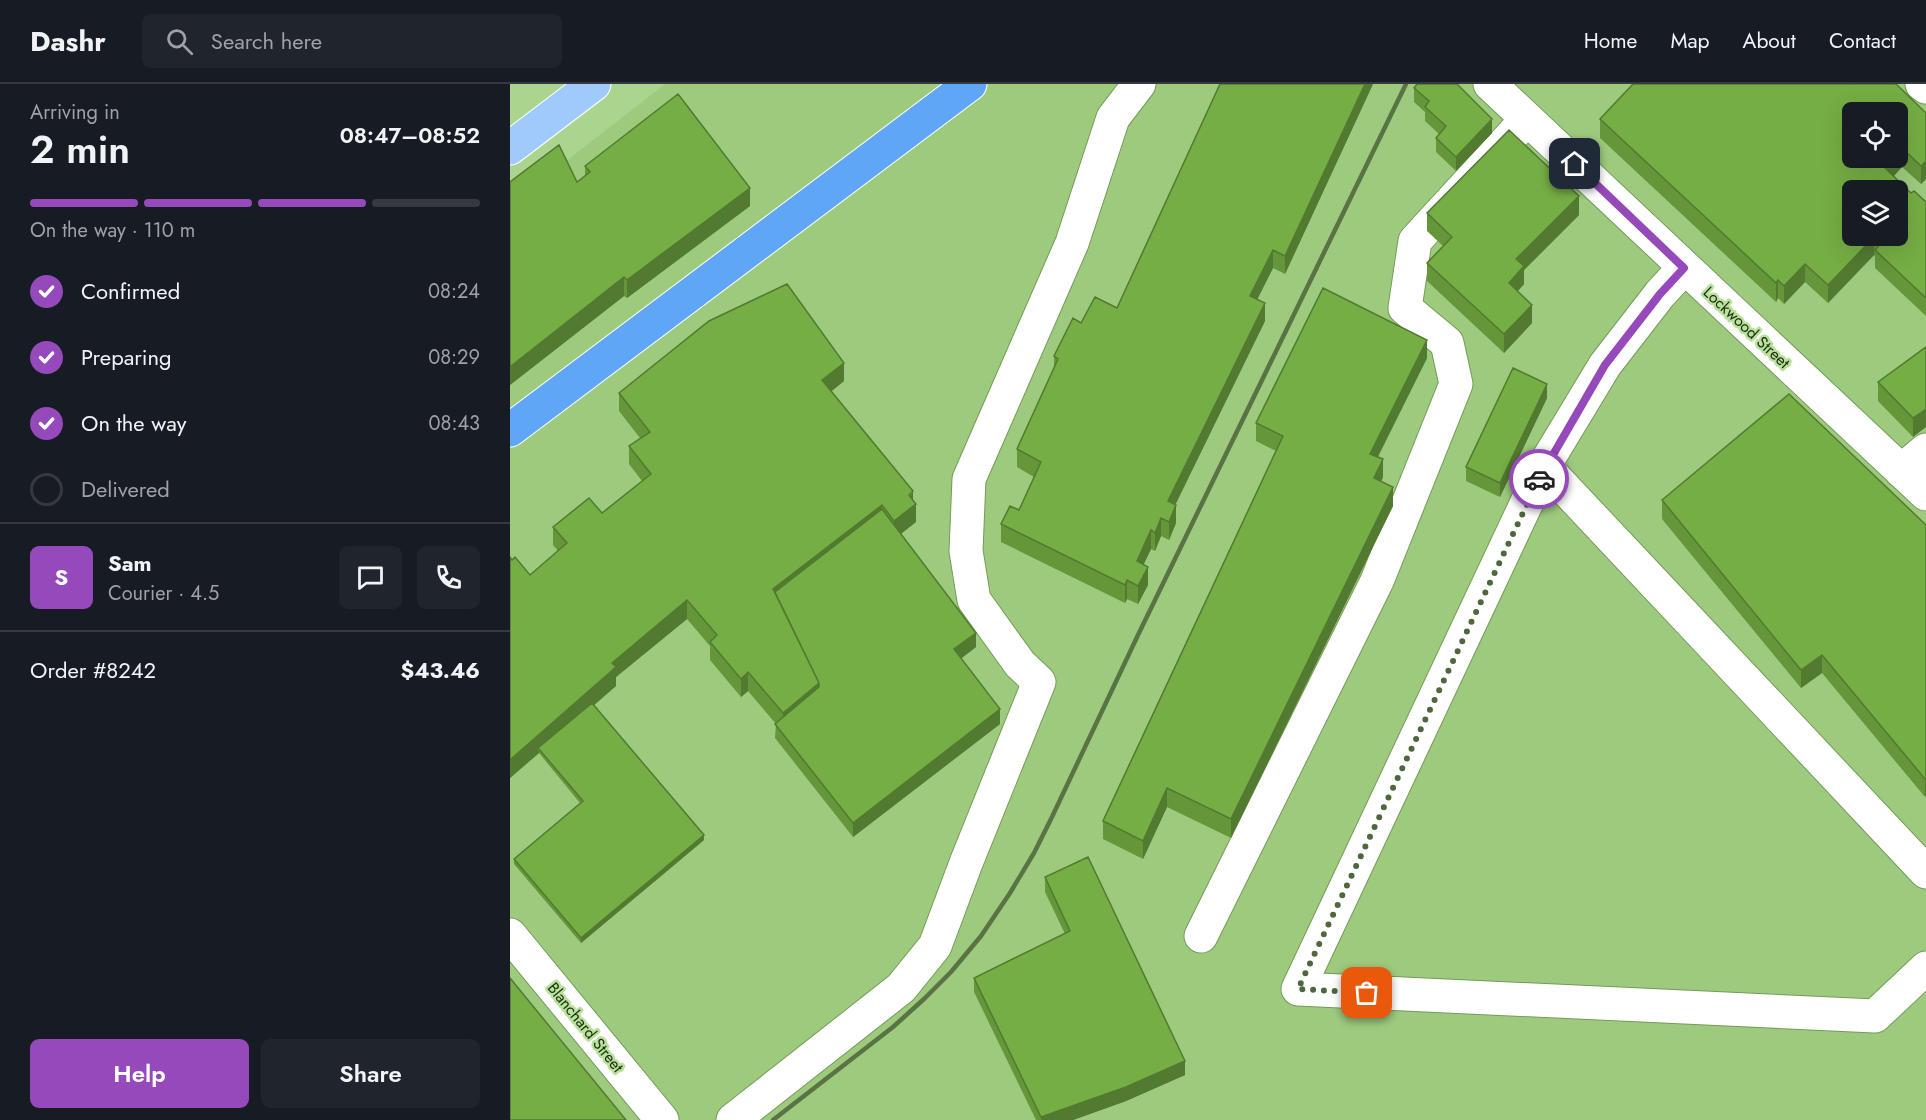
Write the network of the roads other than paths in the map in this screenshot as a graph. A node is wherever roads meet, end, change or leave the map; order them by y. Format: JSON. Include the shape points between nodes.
{"nodes":[{"id":1,"x":594,"y":84,"type":"edge"},
{"id":2,"x":970,"y":84,"type":"edge"},
{"id":3,"x":1139,"y":84,"type":"edge"},
{"id":4,"x":1490,"y":84,"type":"edge"},
{"id":5,"x":1922,"y":84,"type":"edge"},
{"id":6,"x":1926,"y":87,"type":"edge"},
{"id":7,"x":1527,"y":119,"type":"junction"},
{"id":8,"x":510,"y":148,"type":"edge"},
{"id":9,"x":1684,"y":268,"type":"junction"},
{"id":10,"x":510,"y":430,"type":"edge"},
{"id":11,"x":1926,"y":450,"type":"edge"},
{"id":12,"x":1544,"y":466,"type":"junction"},
{"id":13,"x":1901,"y":471,"type":"junction"},
{"id":14,"x":1926,"y":495,"type":"edge"},
{"id":15,"x":1926,"y":872,"type":"edge"},
{"id":16,"x":510,"y":935,"type":"edge"},
{"id":17,"x":1201,"y":936,"type":"dead end"},
{"id":18,"x":1926,"y":968,"type":"edge"},
{"id":19,"x":662,"y":1120,"type":"edge"},
{"id":20,"x":733,"y":1120,"type":"edge"}],
"edges":[{"from":1,"to":8,"type":"main road"},
{"from":2,"to":10,"type":"highway"},
{"from":3,"to":20,"type":"street","via":[[1113,118],[1072,243],[969,479],[966,550],[974,600],[1020,664],[1039,682],[935,946],[901,988]]},
{"from":4,"to":7,"type":"street","name":"Lockwood Street"},
{"from":5,"to":6,"type":"street"},
{"from":7,"to":9,"type":"street","name":"Lockwood Street"},
{"from":7,"to":17,"type":"street","via":[[1415,241],[1405,308],[1447,343],[1456,384],[1377,580]]},
{"from":9,"to":12,"type":"street","via":[[1605,365]]},
{"from":9,"to":13,"type":"street","name":"Lockwood Street"},
{"from":11,"to":13,"type":"street"},
{"from":12,"to":15,"type":"street"},
{"from":12,"to":18,"type":"street","via":[[1298,989],[1875,1016]]},
{"from":13,"to":14,"type":"street","name":"Lockwood Street"},
{"from":16,"to":19,"type":"street","name":"Blanchard Street"}]}
